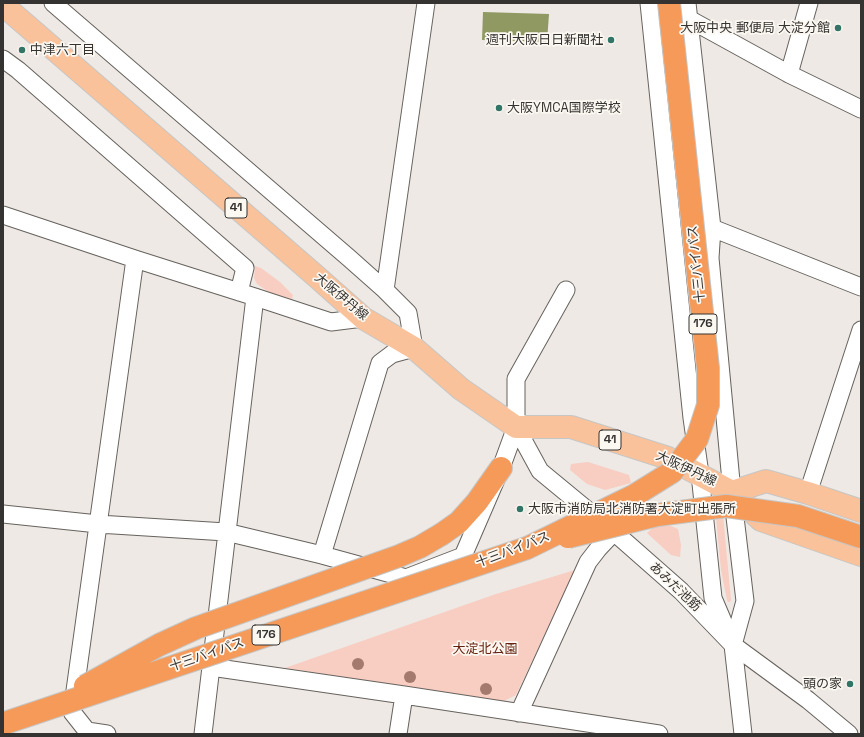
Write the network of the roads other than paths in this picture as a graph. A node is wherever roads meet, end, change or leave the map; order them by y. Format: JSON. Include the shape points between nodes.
{"nodes":[{"id":1,"x":53,"y":3,"type":"edge"},
{"id":2,"x":426,"y":3,"type":"edge"},
{"id":3,"x":649,"y":3,"type":"edge"},
{"id":4,"x":669,"y":3,"type":"edge"},
{"id":5,"x":809,"y":3,"type":"edge"},
{"id":6,"x":3,"y":5,"type":"edge"},
{"id":7,"x":688,"y":11,"type":"edge"},
{"id":8,"x":3,"y":59,"type":"edge"},
{"id":9,"x":789,"y":74,"type":"junction"},
{"id":10,"x":861,"y":109,"type":"edge"},
{"id":11,"x":3,"y":215,"type":"edge"},
{"id":12,"x":712,"y":228,"type":"junction"},
{"id":13,"x":135,"y":260,"type":"junction"},
{"id":14,"x":861,"y":287,"type":"edge"},
{"id":15,"x":385,"y":290,"type":"junction"},
{"id":16,"x":566,"y":290,"type":"dead end"},
{"id":17,"x":239,"y":292,"type":"junction"},
{"id":18,"x":255,"y":297,"type":"junction"},
{"id":19,"x":363,"y":318,"type":"junction"},
{"id":20,"x":861,"y":330,"type":"edge"},
{"id":21,"x":414,"y":348,"type":"junction"},
{"id":22,"x":516,"y":427,"type":"junction"},
{"id":23,"x":501,"y":468,"type":"junction"},
{"id":24,"x":700,"y":474,"type":"junction"},
{"id":25,"x":732,"y":492,"type":"junction"},
{"id":26,"x":808,"y":493,"type":"junction"},
{"id":27,"x":861,"y":511,"type":"edge"},
{"id":28,"x":3,"y":514,"type":"edge"},
{"id":29,"x":98,"y":524,"type":"junction"},
{"id":30,"x":226,"y":532,"type":"junction"},
{"id":31,"x":614,"y":532,"type":"junction"},
{"id":32,"x":861,"y":537,"type":"edge"},
{"id":33,"x":526,"y":548,"type":"junction"},
{"id":34,"x":322,"y":555,"type":"junction"},
{"id":35,"x":861,"y":555,"type":"edge"},
{"id":36,"x":733,"y":645,"type":"junction"},
{"id":37,"x":211,"y":666,"type":"junction"},
{"id":38,"x":404,"y":695,"type":"junction"},
{"id":39,"x":34,"y":713,"type":"junction"},
{"id":40,"x":519,"y":713,"type":"junction"},
{"id":41,"x":3,"y":724,"type":"edge"},
{"id":42,"x":107,"y":734,"type":"edge"},
{"id":43,"x":203,"y":734,"type":"edge"},
{"id":44,"x":398,"y":734,"type":"edge"},
{"id":45,"x":659,"y":734,"type":"edge"},
{"id":46,"x":743,"y":734,"type":"edge"},
{"id":47,"x":849,"y":734,"type":"edge"}],
"edges":[{"from":1,"to":15,"type":"street"},
{"from":2,"to":15,"type":"street"},
{"from":3,"to":24,"type":"street","via":[[690,402]]},
{"from":4,"to":33,"type":"highway","name":"十三バイパス","number":"176","bridge":true,"via":[[708,368],[708,405],[698,439],[672,472],[634,495]]},
{"from":5,"to":9,"type":"street"},
{"from":6,"to":19,"type":"main road","name":"大阪伊丹線","number":"41"},
{"from":7,"to":9,"type":"street"},
{"from":7,"to":12,"type":"street"},
{"from":8,"to":17,"type":"street","via":[[245,268]]},
{"from":9,"to":10,"type":"street"},
{"from":11,"to":13,"type":"street"},
{"from":12,"to":14,"type":"street"},
{"from":12,"to":25,"type":"street","via":[[710,258]]},
{"from":13,"to":17,"type":"street"},
{"from":13,"to":29,"type":"street"},
{"from":15,"to":21,"type":"street","via":[[408,313]]},
{"from":16,"to":22,"type":"street","via":[[516,379]]},
{"from":17,"to":18,"type":"street"},
{"from":18,"to":19,"type":"street","via":[[331,322]]},
{"from":18,"to":30,"type":"street"},
{"from":19,"to":21,"type":"main road","name":"大阪伊丹線","number":"41"},
{"from":20,"to":26,"type":"street"},
{"from":21,"to":22,"type":"main road","name":"大阪伊丹線","number":"41","via":[[462,389]]},
{"from":21,"to":34,"type":"street","via":[[392,354],[380,363]]},
{"from":22,"to":23,"type":"street"},
{"from":22,"to":24,"type":"main road","name":"大阪伊丹線","number":"41","via":[[571,427],[668,458]]},
{"from":22,"to":31,"type":"street","name":"あみだ池筋","via":[[540,472]]},
{"from":23,"to":34,"type":"street","via":[[463,556],[406,578]]},
{"from":23,"to":39,"type":"highway","bridge":true,"via":[[459,522],[420,547],[184,634]]},
{"from":24,"to":25,"type":"main road","name":"大阪伊丹線","number":"41"},
{"from":24,"to":36,"type":"street","via":[[713,598]]},
{"from":25,"to":26,"type":"main road","name":"大阪伊丹線","via":[[766,481]]},
{"from":25,"to":35,"type":"main road","name":"大阪伊丹線","number":"41","via":[[761,520]]},
{"from":25,"to":36,"type":"street","via":[[745,601]]},
{"from":26,"to":27,"type":"main road","name":"大阪伊丹線"},
{"from":28,"to":29,"type":"street"},
{"from":29,"to":30,"type":"street"},
{"from":29,"to":42,"type":"street","via":[[72,712],[88,731]]},
{"from":30,"to":34,"type":"street"},
{"from":30,"to":37,"type":"street"},
{"from":31,"to":36,"type":"street","name":"あみだ池筋","via":[[681,591]]},
{"from":31,"to":40,"type":"street","via":[[588,562]]},
{"from":32,"to":33,"type":"highway","bridge":true,"via":[[798,516],[726,506],[657,515]]},
{"from":33,"to":39,"type":"highway","name":"十三バイパス","number":"176","bridge":true},
{"from":36,"to":46,"type":"street"},
{"from":36,"to":47,"type":"street","name":"あみだ池筋","via":[[808,700]]},
{"from":37,"to":38,"type":"street"},
{"from":37,"to":43,"type":"street"},
{"from":38,"to":40,"type":"street"},
{"from":38,"to":44,"type":"street"},
{"from":39,"to":41,"type":"highway","name":"十三バイパス","number":"176","bridge":true},
{"from":40,"to":45,"type":"street"}]}
